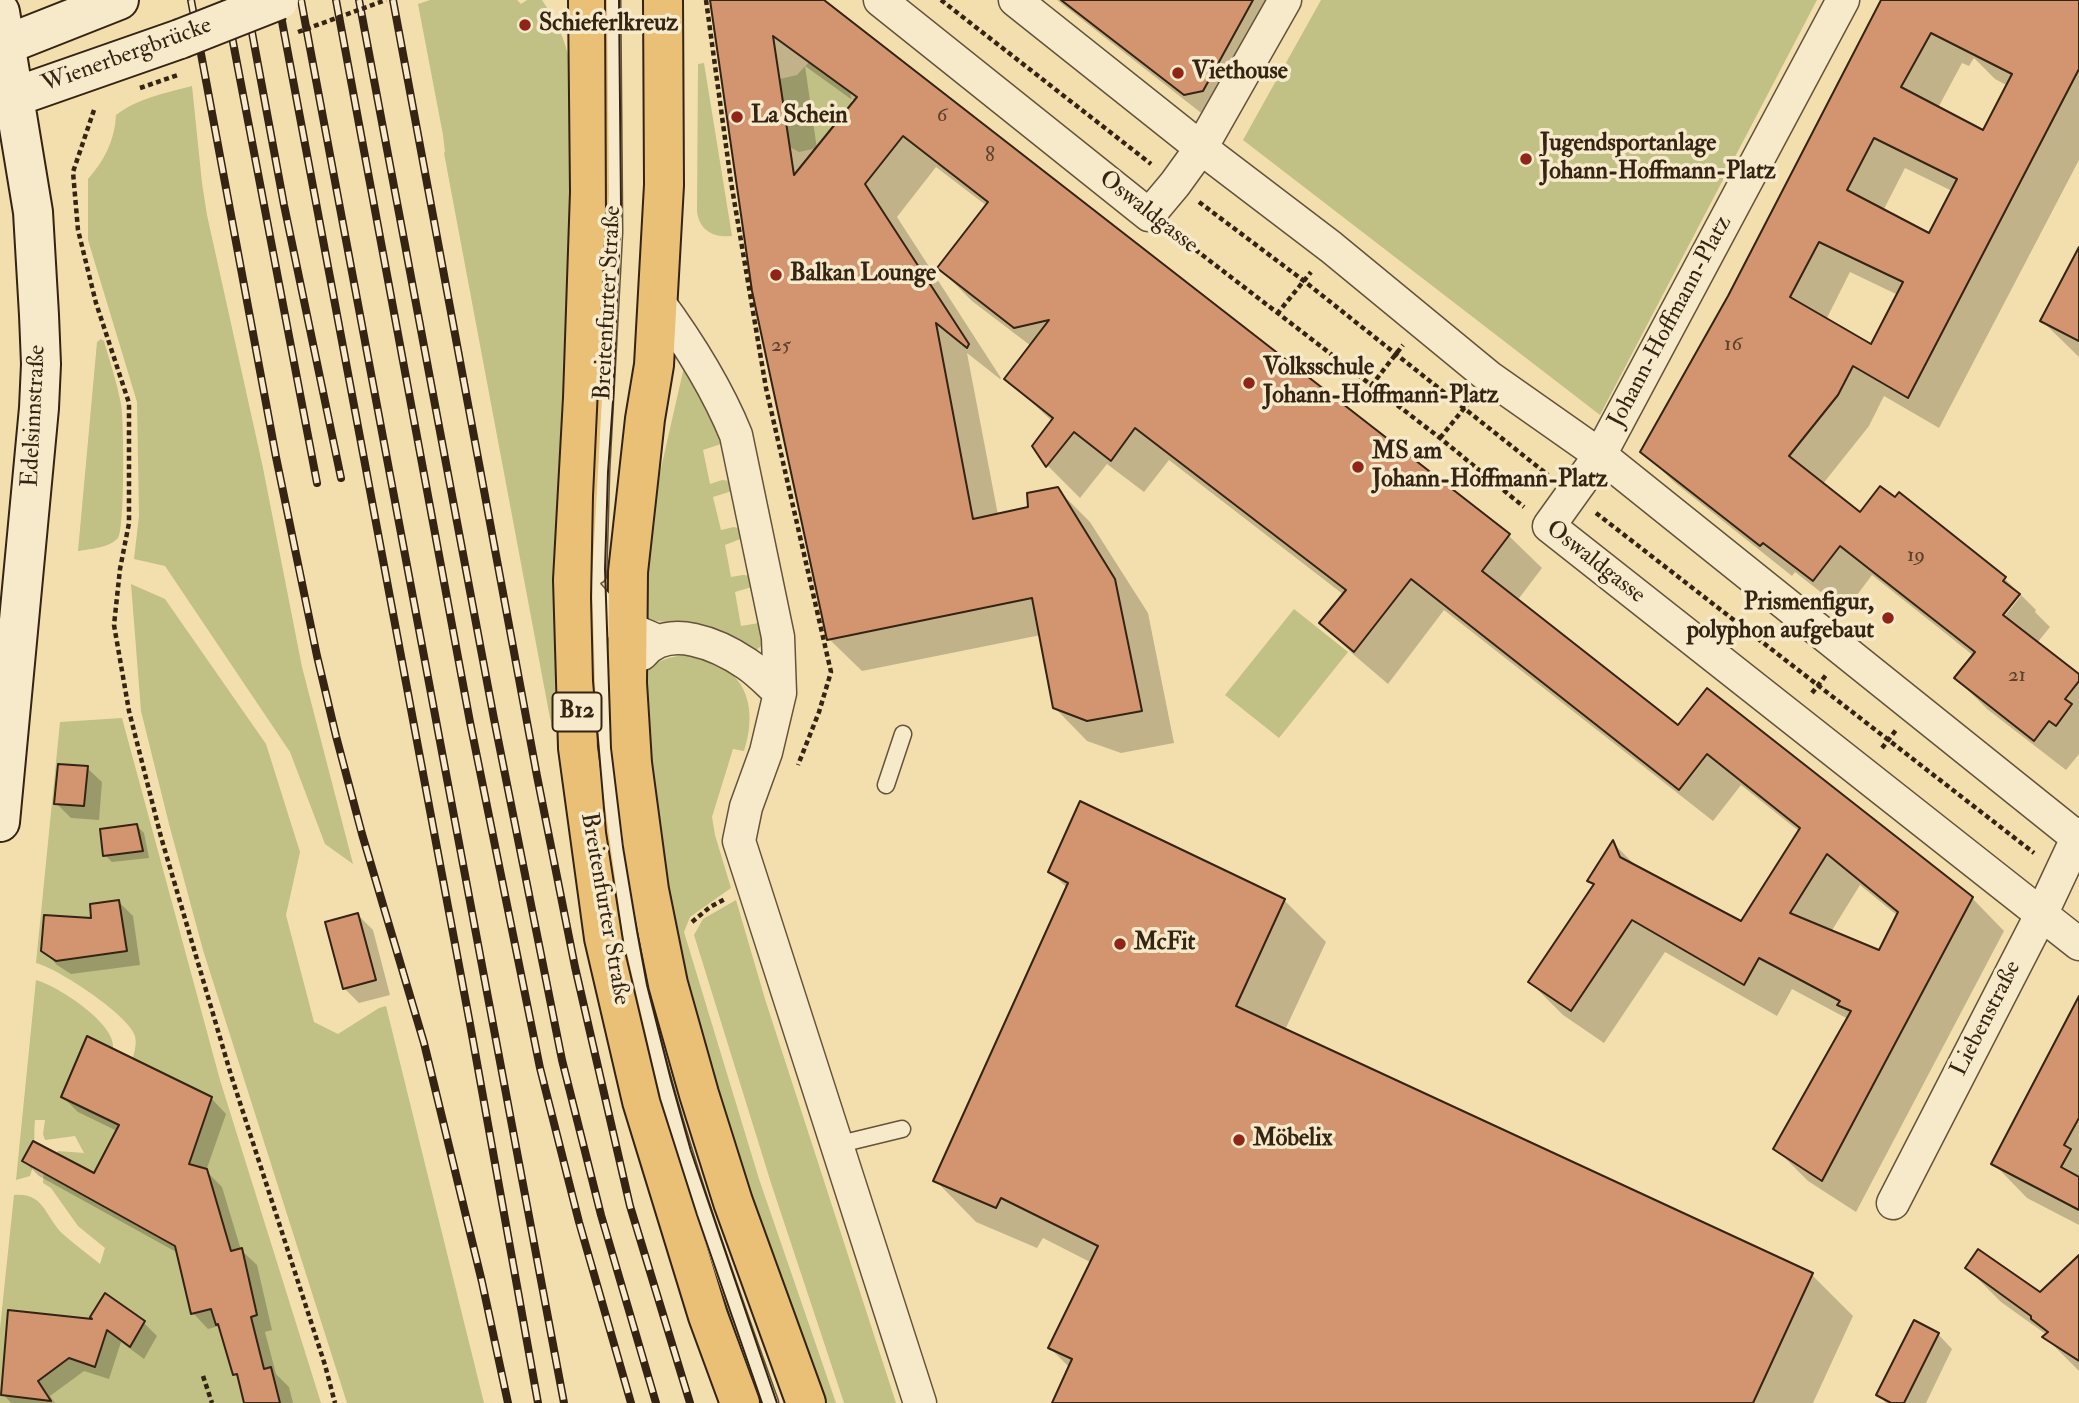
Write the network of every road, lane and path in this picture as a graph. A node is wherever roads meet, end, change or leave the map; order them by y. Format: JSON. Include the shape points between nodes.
{"nodes":[{"id":1,"x":119,"y":0,"type":"edge"},
{"id":2,"x":279,"y":0,"type":"edge"},
{"id":3,"x":663,"y":0,"type":"edge"},
{"id":4,"x":880,"y":0,"type":"edge"},
{"id":5,"x":941,"y":0,"type":"edge"},
{"id":6,"x":1014,"y":0,"type":"edge"},
{"id":7,"x":1285,"y":0,"type":"edge"},
{"id":8,"x":1843,"y":0,"type":"edge"},
{"id":9,"x":591,"y":5,"type":"edge"},
{"id":10,"x":2,"y":34,"type":"edge"},
{"id":11,"x":7,"y":100,"type":"edge"},
{"id":12,"x":94,"y":110,"type":"dead end"},
{"id":13,"x":1201,"y":148,"type":"junction"},
{"id":14,"x":1159,"y":171,"type":"dead end"},
{"id":15,"x":74,"y":172,"type":"junction"},
{"id":16,"x":61,"y":176,"type":"dead end"},
{"id":17,"x":1199,"y":202,"type":"dead end"},
{"id":18,"x":1149,"y":215,"type":"junction"},
{"id":19,"x":1331,"y":247,"type":"junction"},
{"id":20,"x":1304,"y":281,"type":"junction"},
{"id":21,"x":657,"y":300,"type":"junction"},
{"id":22,"x":1276,"y":314,"type":"junction"},
{"id":23,"x":1422,"y":321,"type":"junction"},
{"id":24,"x":1395,"y":355,"type":"junction"},
{"id":25,"x":1489,"y":377,"type":"junction"},
{"id":26,"x":1371,"y":386,"type":"junction"},
{"id":27,"x":583,"y":398,"type":"junction"},
{"id":28,"x":1464,"y":410,"type":"junction"},
{"id":29,"x":1440,"y":438,"type":"junction"},
{"id":30,"x":1600,"y":455,"type":"junction"},
{"id":31,"x":1572,"y":495,"type":"junction"},
{"id":32,"x":1549,"y":526,"type":"junction"},
{"id":33,"x":1708,"y":542,"type":"junction"},
{"id":34,"x":1678,"y":578,"type":"junction"},
{"id":35,"x":1778,"y":598,"type":"junction"},
{"id":36,"x":628,"y":625,"type":"junction"},
{"id":37,"x":1749,"y":632,"type":"junction"},
{"id":38,"x":1845,"y":651,"type":"junction"},
{"id":39,"x":1818,"y":686,"type":"junction"},
{"id":40,"x":780,"y":693,"type":"junction"},
{"id":41,"x":1913,"y":706,"type":"junction"},
{"id":42,"x":1793,"y":719,"type":"junction"},
{"id":43,"x":903,"y":734,"type":"dead end"},
{"id":44,"x":1888,"y":740,"type":"junction"},
{"id":45,"x":1975,"y":756,"type":"junction"},
{"id":46,"x":1863,"y":774,"type":"junction"},
{"id":47,"x":886,"y":785,"type":"dead end"},
{"id":48,"x":1955,"y":792,"type":"junction"},
{"id":49,"x":0,"y":822,"type":"edge"},
{"id":50,"x":1934,"y":830,"type":"junction"},
{"id":51,"x":2078,"y":837,"type":"edge"},
{"id":52,"x":2060,"y":874,"type":"junction"},
{"id":53,"x":752,"y":884,"type":"junction"},
{"id":54,"x":2041,"y":915,"type":"junction"},
{"id":55,"x":691,"y":924,"type":"dead end"},
{"id":56,"x":2079,"y":944,"type":"edge"},
{"id":57,"x":902,"y":1129,"type":"dead end"},
{"id":58,"x":836,"y":1145,"type":"junction"},
{"id":59,"x":1892,"y":1203,"type":"dead end"},
{"id":60,"x":203,"y":1376,"type":"dead end"},
{"id":61,"x":212,"y":1403,"type":"edge"},
{"id":62,"x":335,"y":1403,"type":"edge"},
{"id":63,"x":740,"y":1403,"type":"edge"},
{"id":64,"x":770,"y":1403,"type":"edge"},
{"id":65,"x":806,"y":1403,"type":"edge"},
{"id":66,"x":920,"y":1403,"type":"edge"}],
"edges":[{"from":1,"to":10,"type":"main road"},
{"from":2,"to":11,"type":"main road","name":"Wienerbergbrücke","bridge":true},
{"from":3,"to":21,"type":"main road","name":"Breitenfurter Straße","number":"B12","via":[[664,185]]},
{"from":4,"to":18,"type":"street","name":"Oswaldgasse"},
{"from":5,"to":14,"type":"path","name":"Oswaldgasse"},
{"from":6,"to":13,"type":"street"},
{"from":7,"to":13,"type":"street"},
{"from":8,"to":30,"type":"street","name":"Johann-Hoffmann-Platz"},
{"from":9,"to":27,"type":"main road","name":"Breitenfurter Straße","number":"B12"},
{"from":9,"to":36,"type":"lane","name":"Breitenfurter Straße","via":[[614,232],[601,471]]},
{"from":10,"to":11,"type":"main road","name":"Edelsinnstraße"},
{"from":11,"to":49,"type":"main road","name":"Edelsinnstraße","via":[[33,212],[41,364]]},
{"from":12,"to":15,"type":"path"},
{"from":13,"to":18,"type":"street"},
{"from":13,"to":19,"type":"street"},
{"from":15,"to":16,"type":"path"},
{"from":15,"to":62,"type":"path","via":[[78,230],[129,403],[129,523],[114,625],[129,711],[231,1075]]},
{"from":17,"to":20,"type":"path","name":"Oswaldgasse"},
{"from":18,"to":22,"type":"path","name":"Oswaldgasse"},
{"from":19,"to":20,"type":"path"},
{"from":19,"to":23,"type":"street"},
{"from":20,"to":22,"type":"path"},
{"from":20,"to":24,"type":"path","name":"Oswaldgasse"},
{"from":21,"to":36,"type":"main road","name":"Breitenfurter Straße","number":"B12","via":[[654,365],[628,572]]},
{"from":21,"to":40,"type":"street","name":"Breitenfurter Straße","via":[[690,345],[736,435],[778,637]]},
{"from":22,"to":26,"type":"path","name":"Oswaldgasse"},
{"from":23,"to":24,"type":"path"},
{"from":23,"to":25,"type":"street"},
{"from":24,"to":26,"type":"path"},
{"from":24,"to":28,"type":"path","name":"Oswaldgasse"},
{"from":25,"to":28,"type":"path"},
{"from":25,"to":30,"type":"street"},
{"from":26,"to":29,"type":"path","name":"Oswaldgasse"},
{"from":27,"to":36,"type":"street","name":"Breitenfurter Straße","via":[[590,408],[584,590]]},
{"from":27,"to":63,"type":"main road","name":"Breitenfurter Straße","number":"B12","via":[[573,580],[578,748],[604,938],[642,1101]]},
{"from":28,"to":29,"type":"path"},
{"from":28,"to":31,"type":"path","name":"Oswaldgasse"},
{"from":29,"to":32,"type":"path","name":"Oswaldgasse"},
{"from":30,"to":31,"type":"street","name":"Johann-Hoffmann-Platz"},
{"from":30,"to":33,"type":"street"},
{"from":31,"to":32,"type":"street","name":"Johann-Hoffmann-Platz"},
{"from":31,"to":34,"type":"path","name":"Oswaldgasse"},
{"from":32,"to":42,"type":"street","name":"Oswaldgasse"},
{"from":33,"to":34,"type":"path"},
{"from":33,"to":35,"type":"street"},
{"from":34,"to":37,"type":"path","name":"Oswaldgasse"},
{"from":35,"to":37,"type":"path"},
{"from":35,"to":38,"type":"street"},
{"from":36,"to":40,"type":"street","via":[[721,649],[747,664]]},
{"from":36,"to":64,"type":"lane","name":"Breitenfurter Straße","via":[[603,710],[617,852],[639,984],[668,1099]]},
{"from":36,"to":65,"type":"main road","name":"Breitenfurter Straße","number":"B12","via":[[632,762],[649,890],[668,984],[733,1202]]},
{"from":37,"to":39,"type":"path","name":"Oswaldgasse"},
{"from":38,"to":39,"type":"path"},
{"from":38,"to":41,"type":"street"},
{"from":39,"to":42,"type":"path"},
{"from":39,"to":44,"type":"path","name":"Oswaldgasse"},
{"from":40,"to":53,"type":"street","name":"Breitenfurter Straße","via":[[739,841]]},
{"from":41,"to":44,"type":"path"},
{"from":41,"to":45,"type":"street"},
{"from":42,"to":46,"type":"street","name":"Oswaldgasse"},
{"from":43,"to":47,"type":"lane"},
{"from":44,"to":46,"type":"path"},
{"from":44,"to":48,"type":"path","name":"Oswaldgasse"},
{"from":45,"to":48,"type":"path"},
{"from":45,"to":51,"type":"street"},
{"from":46,"to":50,"type":"street","name":"Oswaldgasse"},
{"from":48,"to":50,"type":"path"},
{"from":48,"to":52,"type":"path","name":"Oswaldgasse"},
{"from":50,"to":54,"type":"street","name":"Oswaldgasse"},
{"from":51,"to":52,"type":"street","name":"Liebenstraße"},
{"from":52,"to":54,"type":"street","name":"Liebenstraße"},
{"from":53,"to":55,"type":"path","via":[[710,907]]},
{"from":53,"to":58,"type":"street","name":"Breitenfurter Straße"},
{"from":54,"to":56,"type":"street","name":"Oswaldgasse"},
{"from":54,"to":59,"type":"street","name":"Liebenstraße"},
{"from":57,"to":58,"type":"lane"},
{"from":58,"to":66,"type":"street","name":"Breitenfurter Straße"},
{"from":60,"to":61,"type":"path"}]}
